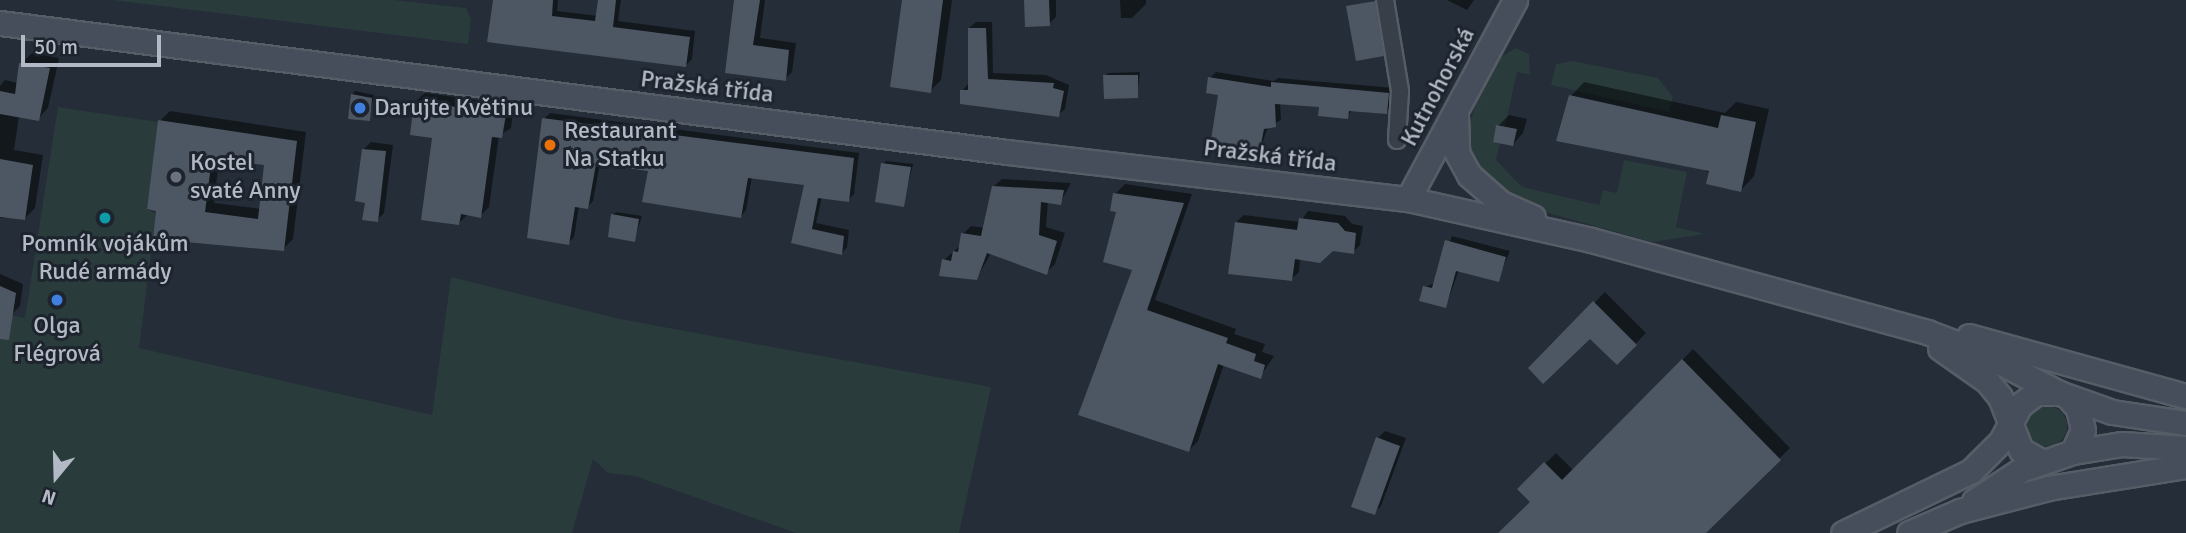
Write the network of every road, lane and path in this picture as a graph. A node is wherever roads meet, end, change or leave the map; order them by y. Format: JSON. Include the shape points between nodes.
{"nodes":[{"id":1,"x":1385,"y":0,"type":"edge"},
{"id":2,"x":1515,"y":0,"type":"edge"},
{"id":3,"x":0,"y":23,"type":"edge"},
{"id":4,"x":1463,"y":96,"type":"junction"},
{"id":5,"x":1397,"y":140,"type":"dead end"},
{"id":6,"x":1408,"y":199,"type":"junction"},
{"id":7,"x":1591,"y":240,"type":"junction"},
{"id":8,"x":1894,"y":323,"type":"junction"},
{"id":9,"x":2064,"y":396,"type":"junction"},
{"id":10,"x":2186,"y":396,"type":"edge"},
{"id":11,"x":2013,"y":422,"type":"junction"},
{"id":12,"x":2186,"y":423,"type":"edge"},
{"id":13,"x":2186,"y":448,"type":"edge"},
{"id":14,"x":2073,"y":452,"type":"junction"},
{"id":15,"x":2043,"y":462,"type":"junction"},
{"id":16,"x":2186,"y":466,"type":"edge"},
{"id":17,"x":1960,"y":511,"type":"junction"},
{"id":18,"x":1843,"y":533,"type":"edge"},
{"id":19,"x":1909,"y":533,"type":"edge"}],
"edges":[{"from":1,"to":5,"type":"street","via":[[1400,91]]},
{"from":2,"to":4,"type":"main road","name":"Kutnohorská"},
{"from":3,"to":6,"type":"main road","name":"Pražská třída"},
{"from":4,"to":6,"type":"main road","name":"Kutnohorská"},
{"from":4,"to":7,"type":"main road","via":[[1455,141],[1463,164],[1478,185],[1514,210]]},
{"from":6,"to":7,"type":"main road","name":"Pražská třída"},
{"from":7,"to":8,"type":"main road"},
{"from":8,"to":9,"type":"main road","via":[[1980,352]]},
{"from":8,"to":10,"type":"main road","via":[[1972,336]]},
{"from":8,"to":11,"type":"main road","via":[[1973,369],[2000,397]]},
{"from":9,"to":11,"type":"main road","via":[[2027,398]]},
{"from":9,"to":12,"type":"main road","via":[[2112,412]]},
{"from":9,"to":14,"type":"main road","via":[[2082,418],[2080,442]]},
{"from":11,"to":15,"type":"main road","via":[[2021,450]]},
{"from":11,"to":18,"type":"main road","via":[[1987,458],[1971,471]]},
{"from":13,"to":14,"type":"main road","via":[[2122,444]]},
{"from":14,"to":15,"type":"main road"},
{"from":15,"to":17,"type":"main road","via":[[2021,470]]},
{"from":16,"to":17,"type":"main road","via":[[2096,479]]},
{"from":17,"to":19,"type":"main road"}]}
